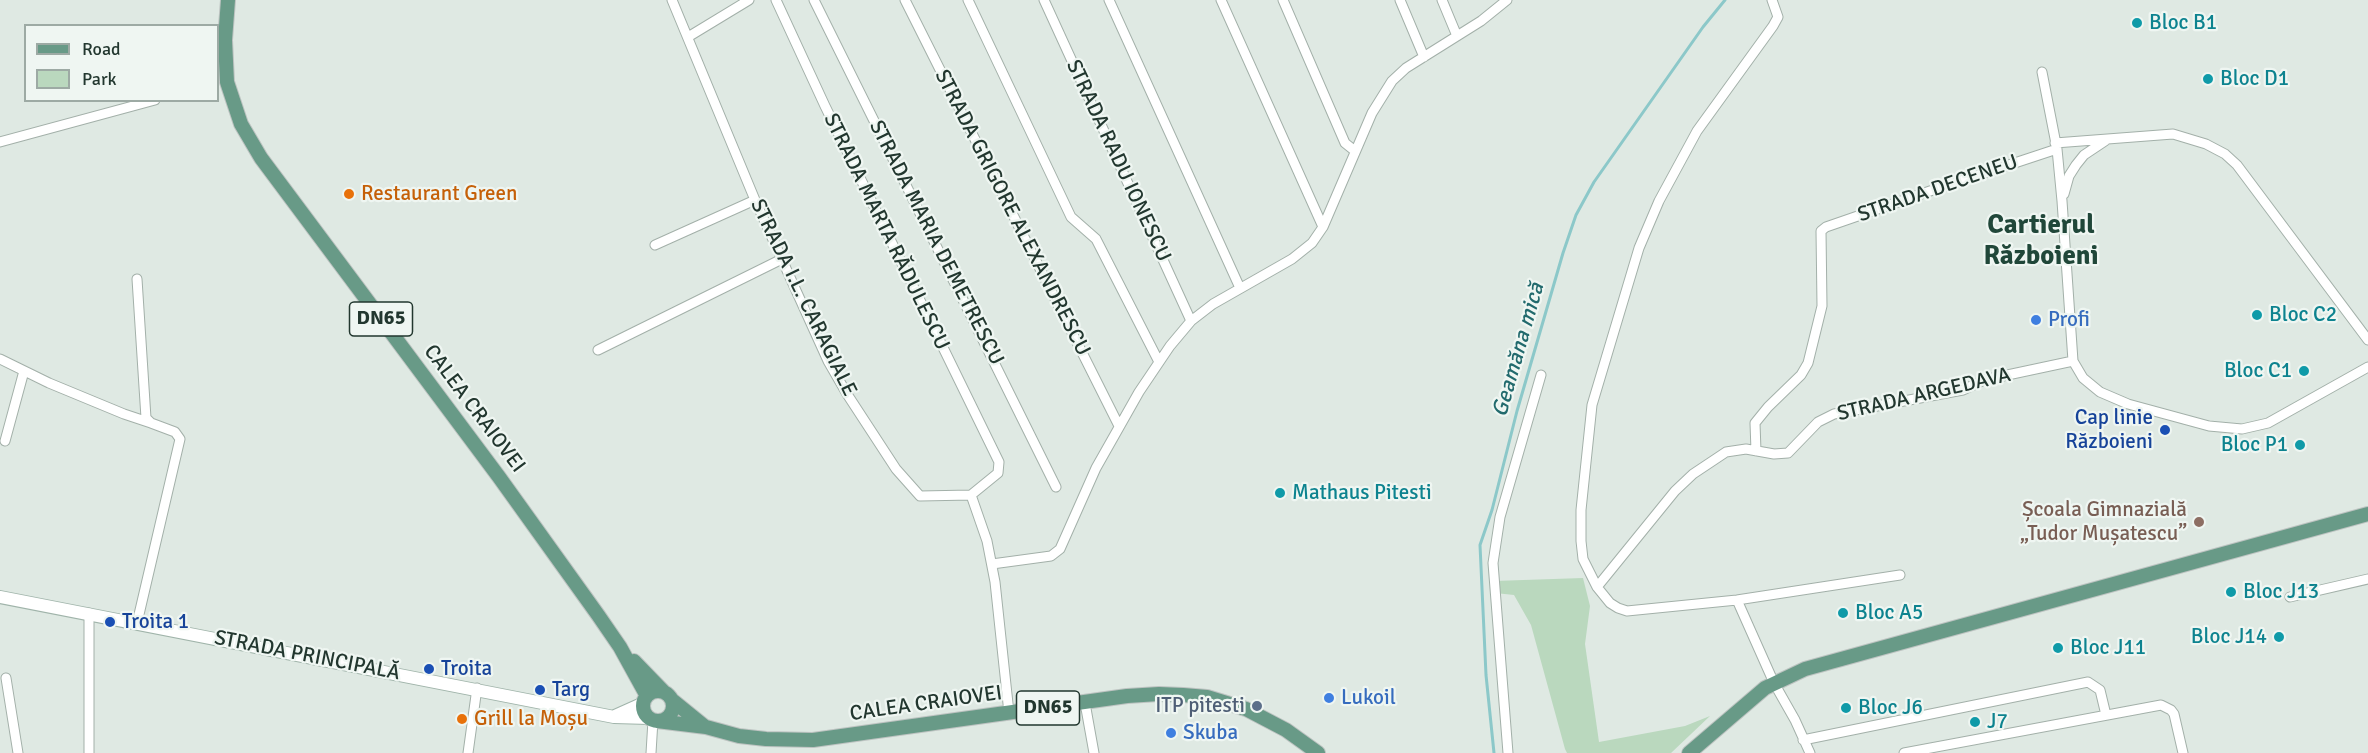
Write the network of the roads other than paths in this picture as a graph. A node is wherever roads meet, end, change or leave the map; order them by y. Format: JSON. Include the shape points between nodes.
{"nodes":[{"id":1,"x":228,"y":0,"type":"edge"},
{"id":2,"x":672,"y":0,"type":"edge"},
{"id":3,"x":749,"y":0,"type":"edge"},
{"id":4,"x":776,"y":0,"type":"edge"},
{"id":5,"x":814,"y":0,"type":"edge"},
{"id":6,"x":905,"y":0,"type":"edge"},
{"id":7,"x":968,"y":0,"type":"edge"},
{"id":8,"x":1044,"y":0,"type":"edge"},
{"id":9,"x":1109,"y":0,"type":"edge"},
{"id":10,"x":1221,"y":0,"type":"edge"},
{"id":11,"x":1283,"y":0,"type":"edge"},
{"id":12,"x":1400,"y":0,"type":"edge"},
{"id":13,"x":1442,"y":0,"type":"edge"},
{"id":14,"x":1507,"y":0,"type":"edge"},
{"id":15,"x":1772,"y":0,"type":"edge"},
{"id":16,"x":1457,"y":36,"type":"junction"},
{"id":17,"x":688,"y":37,"type":"junction"},
{"id":18,"x":1424,"y":57,"type":"junction"},
{"id":19,"x":2042,"y":72,"type":"dead end"},
{"id":20,"x":222,"y":83,"type":"edge"},
{"id":21,"x":148,"y":102,"type":"edge"},
{"id":22,"x":2110,"y":138,"type":"junction"},
{"id":23,"x":0,"y":142,"type":"edge"},
{"id":24,"x":2056,"y":146,"type":"junction"},
{"id":25,"x":1355,"y":151,"type":"junction"},
{"id":26,"x":754,"y":200,"type":"junction"},
{"id":27,"x":2062,"y":201,"type":"junction"},
{"id":28,"x":1323,"y":226,"type":"junction"},
{"id":29,"x":655,"y":245,"type":"dead end"},
{"id":30,"x":782,"y":260,"type":"junction"},
{"id":31,"x":137,"y":279,"type":"dead end"},
{"id":32,"x":1240,"y":288,"type":"junction"},
{"id":33,"x":1191,"y":321,"type":"junction"},
{"id":34,"x":2368,"y":340,"type":"edge"},
{"id":35,"x":598,"y":350,"type":"dead end"},
{"id":36,"x":0,"y":359,"type":"edge"},
{"id":37,"x":2073,"y":361,"type":"junction"},
{"id":38,"x":1159,"y":362,"type":"junction"},
{"id":39,"x":2368,"y":367,"type":"edge"},
{"id":40,"x":24,"y":370,"type":"junction"},
{"id":41,"x":1541,"y":375,"type":"dead end"},
{"id":42,"x":151,"y":423,"type":"junction"},
{"id":43,"x":1119,"y":426,"type":"junction"},
{"id":44,"x":4,"y":441,"type":"dead end"},
{"id":45,"x":1756,"y":451,"type":"junction"},
{"id":46,"x":1056,"y":487,"type":"dead end"},
{"id":47,"x":971,"y":495,"type":"junction"},
{"id":48,"x":2368,"y":514,"type":"edge"},
{"id":49,"x":992,"y":564,"type":"junction"},
{"id":50,"x":1900,"y":575,"type":"dead end"},
{"id":51,"x":2368,"y":579,"type":"edge"},
{"id":52,"x":1597,"y":587,"type":"junction"},
{"id":53,"x":0,"y":597,"type":"edge"},
{"id":54,"x":2290,"y":597,"type":"dead end"},
{"id":55,"x":1737,"y":600,"type":"junction"},
{"id":56,"x":89,"y":613,"type":"junction"},
{"id":57,"x":137,"y":624,"type":"junction"},
{"id":58,"x":620,"y":647,"type":"junction"},
{"id":59,"x":6,"y":678,"type":"dead end"},
{"id":60,"x":1774,"y":683,"type":"junction"},
{"id":61,"x":477,"y":688,"type":"junction"},
{"id":62,"x":668,"y":697,"type":"junction"},
{"id":63,"x":646,"y":699,"type":"junction"},
{"id":64,"x":1085,"y":703,"type":"junction"},
{"id":65,"x":1009,"y":713,"type":"junction"},
{"id":66,"x":2106,"y":715,"type":"junction"},
{"id":67,"x":614,"y":717,"type":"junction"},
{"id":68,"x":653,"y":720,"type":"junction"},
{"id":69,"x":706,"y":727,"type":"junction"},
{"id":70,"x":1803,"y":740,"type":"junction"},
{"id":71,"x":18,"y":753,"type":"edge"},
{"id":72,"x":89,"y":753,"type":"edge"},
{"id":73,"x":468,"y":753,"type":"edge"},
{"id":74,"x":651,"y":753,"type":"edge"},
{"id":75,"x":1094,"y":753,"type":"edge"},
{"id":76,"x":1318,"y":753,"type":"edge"},
{"id":77,"x":1508,"y":753,"type":"edge"},
{"id":78,"x":1689,"y":753,"type":"edge"},
{"id":79,"x":1810,"y":753,"type":"edge"},
{"id":80,"x":1904,"y":753,"type":"edge"},
{"id":81,"x":2183,"y":753,"type":"edge"}],
"edges":[{"from":1,"to":20,"type":"main road","name":"CALEA CRAIOVEI","number":"DN65"},
{"from":2,"to":17,"type":"street","name":"STRADA I.L. CARAGIALE"},
{"from":3,"to":17,"type":"street"},
{"from":4,"to":47,"type":"street","name":"STRADA MARTA RĂDULESCU","via":[[999,462],[998,473]]},
{"from":5,"to":46,"type":"street","name":"STRADA MARIA DEMETRESCU"},
{"from":6,"to":43,"type":"street","name":"STRADA GRIGORE ALEXANDRESCU"},
{"from":7,"to":38,"type":"street","via":[[1071,217],[1096,239]]},
{"from":8,"to":33,"type":"street","name":"STRADA RADU IONESCU"},
{"from":9,"to":32,"type":"street"},
{"from":10,"to":28,"type":"street"},
{"from":11,"to":25,"type":"street","via":[[1345,143]]},
{"from":12,"to":18,"type":"street"},
{"from":13,"to":16,"type":"street"},
{"from":14,"to":16,"type":"street"},
{"from":15,"to":52,"type":"street","via":[[1778,17],[1677,164],[1639,248],[1592,405],[1581,541],[1583,559]]},
{"from":16,"to":18,"type":"street"},
{"from":17,"to":26,"type":"street","name":"STRADA I.L. CARAGIALE"},
{"from":18,"to":25,"type":"street","via":[[1392,81]]},
{"from":19,"to":24,"type":"street"},
{"from":20,"to":58,"type":"main road","name":"CALEA CRAIOVEI","number":"DN65","via":[[261,158],[499,477]]},
{"from":21,"to":23,"type":"street"},
{"from":22,"to":24,"type":"street","name":"STRADA DECENEU"},
{"from":22,"to":27,"type":"street","via":[[2076,165]]},
{"from":22,"to":34,"type":"street","name":"STRADA DECENEU","via":[[2174,134],[2225,154]]},
{"from":24,"to":27,"type":"street"},
{"from":24,"to":45,"type":"street","name":"STRADA DECENEU","via":[[1821,231],[1822,306],[1808,363],[1755,423]]},
{"from":25,"to":28,"type":"street"},
{"from":26,"to":29,"type":"street"},
{"from":26,"to":30,"type":"street","name":"STRADA I.L. CARAGIALE"},
{"from":27,"to":37,"type":"street"},
{"from":28,"to":32,"type":"street","via":[[1312,243],[1292,259]]},
{"from":30,"to":35,"type":"street"},
{"from":30,"to":47,"type":"street","name":"STRADA I.L. CARAGIALE","via":[[828,361],[911,489],[920,496]]},
{"from":31,"to":42,"type":"street","via":[[146,418]]},
{"from":32,"to":33,"type":"street"},
{"from":33,"to":38,"type":"street"},
{"from":36,"to":40,"type":"street"},
{"from":37,"to":39,"type":"street","via":[[2100,392],[2154,412],[2226,428],[2268,423]]},
{"from":37,"to":45,"type":"street","name":"STRADA ARGEDAVA","via":[[1984,380],[1963,390],[1834,414],[1818,423],[1788,453]]},
{"from":38,"to":43,"type":"street"},
{"from":40,"to":42,"type":"street"},
{"from":40,"to":44,"type":"street"},
{"from":41,"to":77,"type":"street","via":[[1500,517],[1493,563]]},
{"from":42,"to":57,"type":"street","via":[[175,432],[180,440]]},
{"from":43,"to":49,"type":"street","via":[[1060,549],[1051,556]]},
{"from":45,"to":52,"type":"street","name":"STRADA ARGEDAVA","via":[[1726,452],[1684,482]]},
{"from":47,"to":49,"type":"street"},
{"from":48,"to":60,"type":"main road","via":[[1856,653]]},
{"from":49,"to":65,"type":"street"},
{"from":50,"to":55,"type":"street"},
{"from":51,"to":54,"type":"street"},
{"from":52,"to":55,"type":"street","via":[[1610,603],[1627,611]]},
{"from":53,"to":56,"type":"main road","name":"STRADA PRINCIPALĂ"},
{"from":55,"to":60,"type":"street"},
{"from":56,"to":57,"type":"main road","name":"STRADA PRINCIPALĂ"},
{"from":56,"to":72,"type":"street"},
{"from":57,"to":61,"type":"main road","name":"STRADA PRINCIPALĂ"},
{"from":58,"to":62,"type":"main road","name":"CALEA CRAIOVEI","number":"DN65"},
{"from":58,"to":63,"type":"main road","name":"CALEA CRAIOVEI","number":"DN65"},
{"from":59,"to":71,"type":"street"},
{"from":60,"to":70,"type":"street"},
{"from":60,"to":78,"type":"main road"},
{"from":61,"to":67,"type":"main road","name":"STRADA PRINCIPALĂ"},
{"from":61,"to":73,"type":"street"},
{"from":62,"to":63,"type":"main road","via":[[656,691]]},
{"from":62,"to":68,"type":"main road","via":[[673,710],[670,715]]},
{"from":62,"to":69,"type":"main road","name":"CALEA CRAIOVEI","number":"DN65"},
{"from":63,"to":67,"type":"main road"},
{"from":63,"to":68,"type":"main road","number":"DN65","via":[[644,708]]},
{"from":64,"to":65,"type":"main road","name":"CALEA CRAIOVEI","number":"DN65"},
{"from":64,"to":75,"type":"street"},
{"from":64,"to":76,"type":"main road","name":"CALEA CRAIOVEI","number":"DN65","via":[[1159,694],[1206,698],[1246,709]]},
{"from":65,"to":69,"type":"main road","name":"CALEA CRAIOVEI","number":"DN65","via":[[813,740],[757,738]]},
{"from":66,"to":70,"type":"street","via":[[2100,690],[2088,682]]},
{"from":66,"to":80,"type":"street"},
{"from":66,"to":81,"type":"street","via":[[2166,706],[2176,718]]},
{"from":67,"to":68,"type":"main road","name":"STRADA PRINCIPALĂ"},
{"from":68,"to":69,"type":"main road","name":"CALEA CRAIOVEI","number":"DN65"},
{"from":68,"to":74,"type":"street"},
{"from":70,"to":79,"type":"street"}]}
